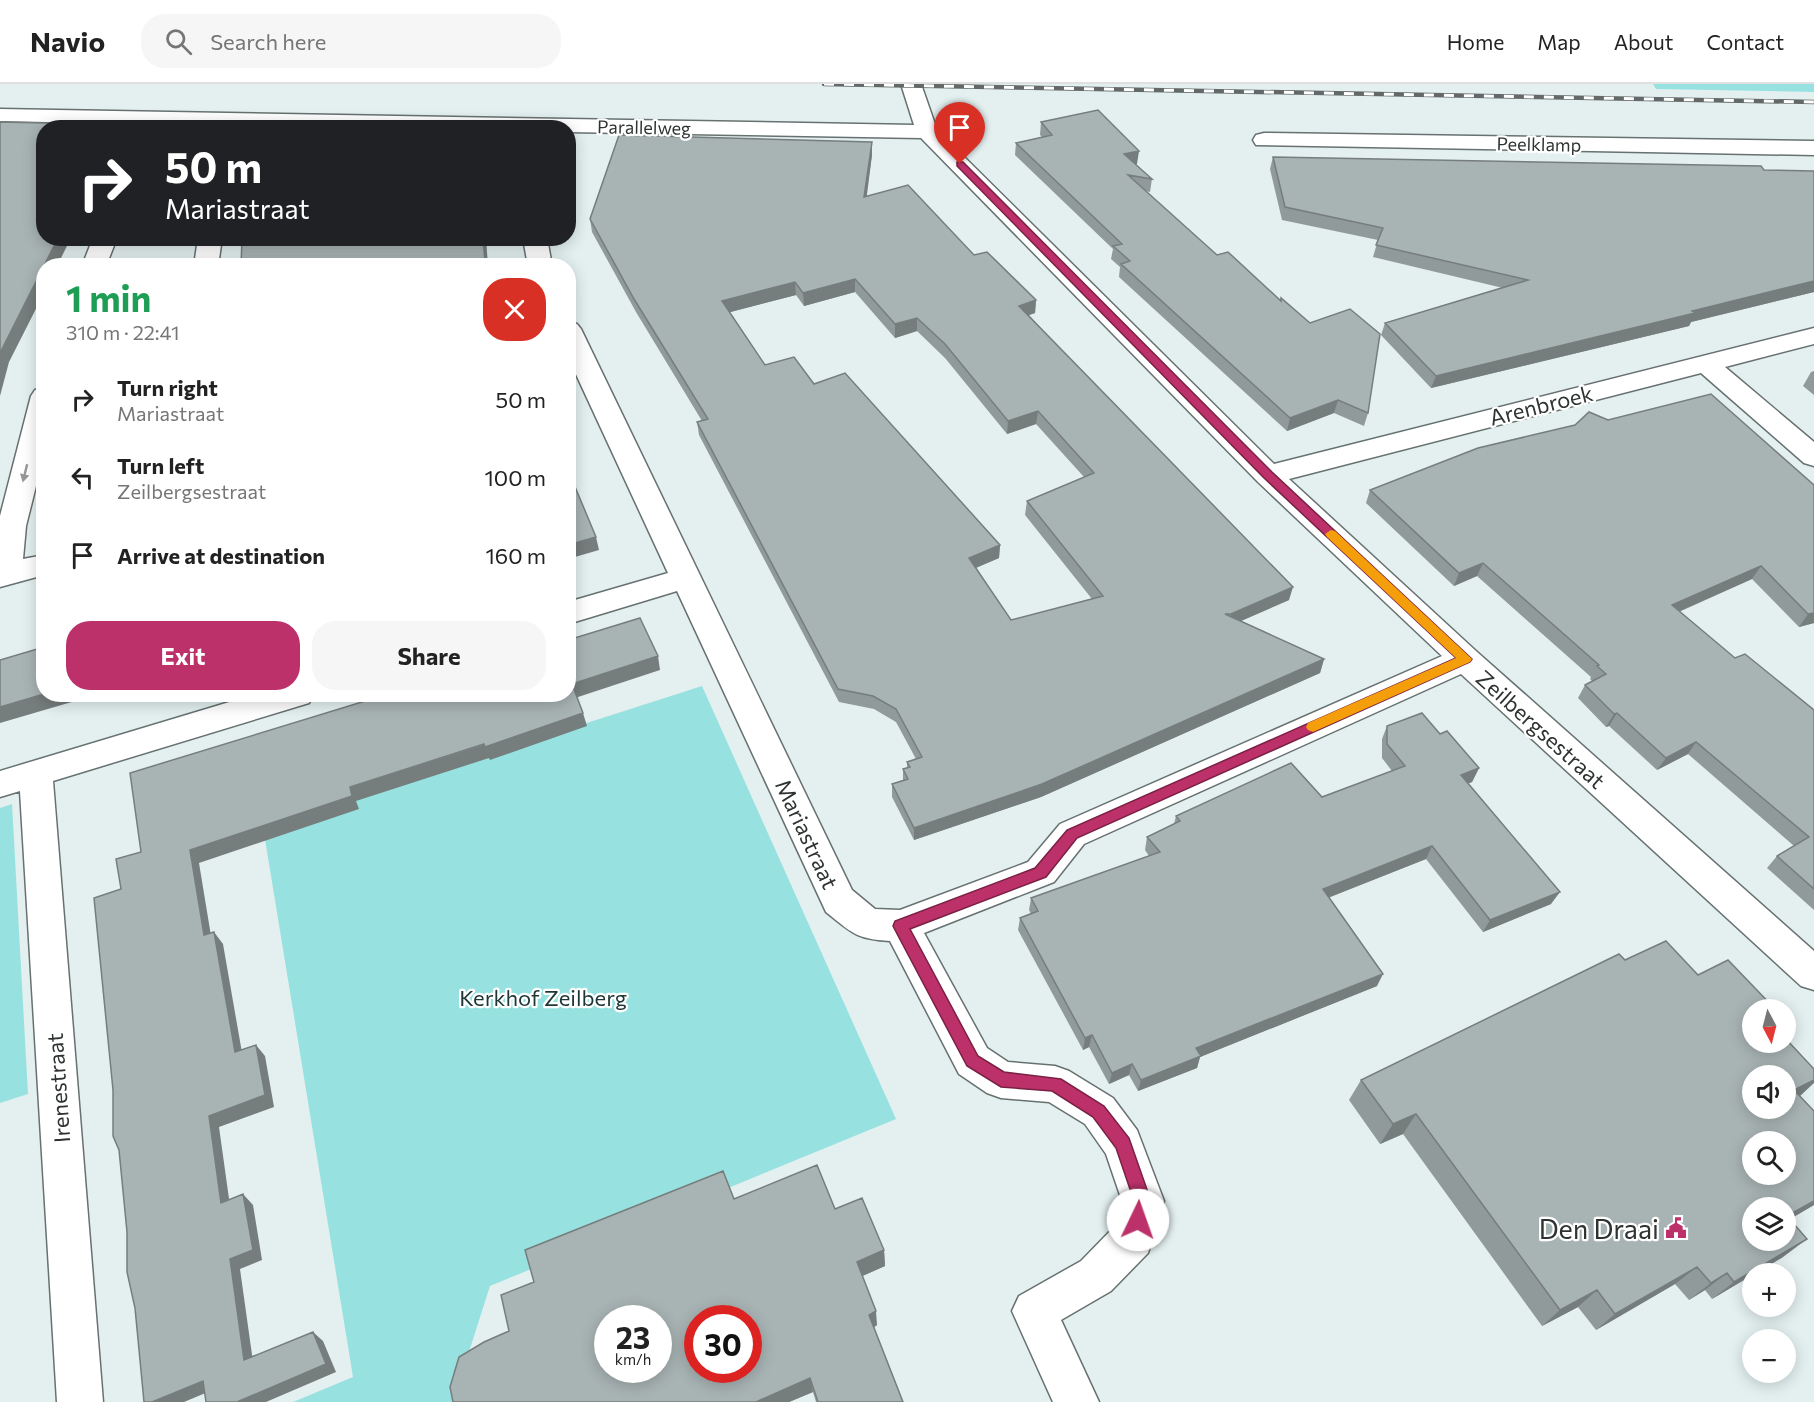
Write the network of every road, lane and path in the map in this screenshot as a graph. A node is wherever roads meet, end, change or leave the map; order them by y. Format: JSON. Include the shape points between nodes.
{"nodes":[{"id":1,"x":911,"y":84,"type":"edge"},
{"id":2,"x":0,"y":115,"type":"edge"},
{"id":3,"x":256,"y":120,"type":"edge"},
{"id":4,"x":576,"y":126,"type":"edge"},
{"id":5,"x":927,"y":132,"type":"junction"},
{"id":6,"x":1264,"y":140,"type":"dead end"},
{"id":7,"x":1814,"y":148,"type":"edge"},
{"id":8,"x":1814,"y":336,"type":"edge"},
{"id":9,"x":576,"y":346,"type":"edge"},
{"id":10,"x":1705,"y":363,"type":"junction"},
{"id":11,"x":36,"y":428,"type":"edge"},
{"id":12,"x":1814,"y":457,"type":"edge"},
{"id":13,"x":1268,"y":475,"type":"junction"},
{"id":14,"x":36,"y":567,"type":"edge"},
{"id":15,"x":4,"y":575,"type":"edge"},
{"id":16,"x":686,"y":578,"type":"junction"},
{"id":17,"x":576,"y":611,"type":"edge"},
{"id":18,"x":1465,"y":659,"type":"junction"},
{"id":19,"x":272,"y":702,"type":"edge"},
{"id":20,"x":18,"y":779,"type":"edge"},
{"id":21,"x":901,"y":926,"type":"junction"},
{"id":22,"x":1814,"y":974,"type":"edge"},
{"id":23,"x":80,"y":1402,"type":"edge"},
{"id":24,"x":1076,"y":1402,"type":"edge"}],
"edges":[{"from":1,"to":5,"type":"street","name":"Zeilbergsestraat"},
{"from":2,"to":3,"type":"street","name":"Parallelweg"},
{"from":4,"to":5,"type":"street","name":"Parallelweg"},
{"from":5,"to":13,"type":"street","name":"Zeilbergsestraat"},
{"from":6,"to":7,"type":"street","name":"Peelklamp"},
{"from":8,"to":10,"type":"street","name":"Arenbroek"},
{"from":9,"to":16,"type":"street","name":"Mariastraat"},
{"from":10,"to":12,"type":"street"},
{"from":10,"to":13,"type":"street","name":"Arenbroek"},
{"from":11,"to":15,"type":"street","one_way":true},
{"from":13,"to":18,"type":"street","name":"Zeilbergsestraat"},
{"from":14,"to":15,"type":"street"},
{"from":16,"to":17,"type":"street"},
{"from":16,"to":21,"type":"street","name":"Mariastraat","via":[[839,901],[867,924]]},
{"from":18,"to":21,"type":"street","name":"Mariastraat","via":[[1072,834],[1041,872]]},
{"from":18,"to":22,"type":"street","name":"Zeilbergsestraat"},
{"from":19,"to":20,"type":"street","name":"Irenestraat"},
{"from":20,"to":23,"type":"street","name":"Irenestraat"},
{"from":21,"to":24,"type":"street","via":[[973,1061],[1001,1080],[1055,1084],[1099,1111],[1123,1144],[1143,1201],[1133,1238],[1096,1276],[1034,1311]]}]}
